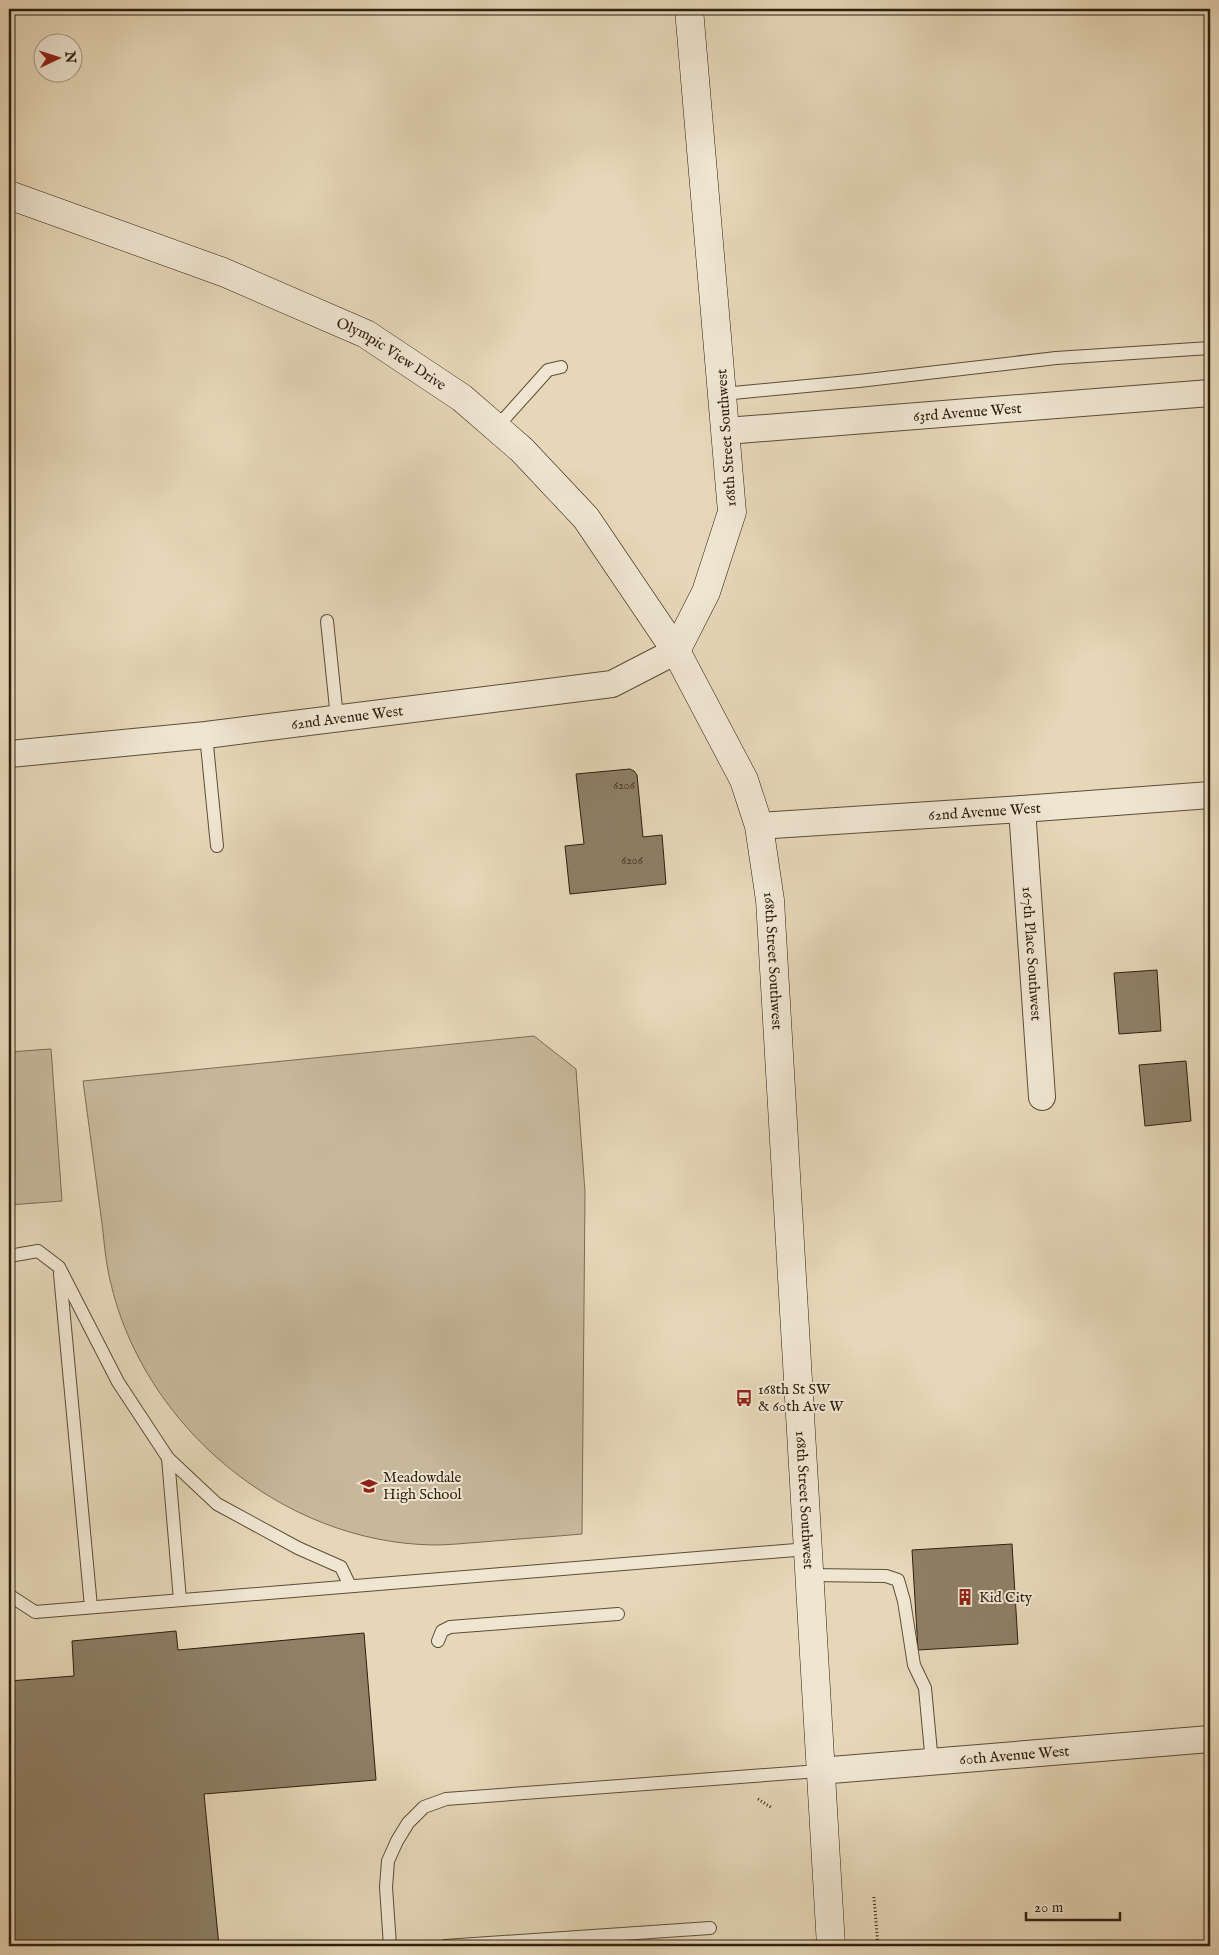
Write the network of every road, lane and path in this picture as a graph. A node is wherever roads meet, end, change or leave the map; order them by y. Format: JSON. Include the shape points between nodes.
{"nodes":[{"id":1,"x":689,"y":9,"type":"edge"},
{"id":2,"x":9,"y":195,"type":"edge"},
{"id":3,"x":1210,"y":348,"type":"edge"},
{"id":4,"x":561,"y":367,"type":"dead end"},
{"id":5,"x":1210,"y":393,"type":"edge"},
{"id":6,"x":723,"y":394,"type":"junction"},
{"id":7,"x":496,"y":428,"type":"junction"},
{"id":8,"x":726,"y":431,"type":"junction"},
{"id":9,"x":327,"y":621,"type":"dead end"},
{"id":10,"x":676,"y":651,"type":"junction"},
{"id":11,"x":337,"y":718,"type":"junction"},
{"id":12,"x":206,"y":735,"type":"junction"},
{"id":13,"x":9,"y":754,"type":"edge"},
{"id":14,"x":1210,"y":795,"type":"edge"},
{"id":15,"x":1022,"y":810,"type":"junction"},
{"id":16,"x":759,"y":826,"type":"junction"},
{"id":17,"x":217,"y":846,"type":"dead end"},
{"id":18,"x":1042,"y":1097,"type":"dead end"},
{"id":19,"x":9,"y":1256,"type":"edge"},
{"id":20,"x":59,"y":1267,"type":"junction"},
{"id":21,"x":168,"y":1458,"type":"junction"},
{"id":22,"x":809,"y":1562,"type":"junction"},
{"id":23,"x":350,"y":1586,"type":"junction"},
{"id":24,"x":9,"y":1596,"type":"edge"},
{"id":25,"x":180,"y":1600,"type":"junction"},
{"id":26,"x":91,"y":1607,"type":"junction"},
{"id":27,"x":618,"y":1614,"type":"dead end"},
{"id":28,"x":438,"y":1641,"type":"dead end"},
{"id":29,"x":1210,"y":1739,"type":"edge"},
{"id":30,"x":932,"y":1763,"type":"junction"},
{"id":31,"x":819,"y":1771,"type":"junction"},
{"id":32,"x":874,"y":1897,"type":"dead end"},
{"id":33,"x":710,"y":1928,"type":"dead end"},
{"id":34,"x":390,"y":1946,"type":"edge"},
{"id":35,"x":445,"y":1946,"type":"edge"},
{"id":36,"x":830,"y":1946,"type":"edge"},
{"id":37,"x":878,"y":1946,"type":"edge"}],
"edges":[{"from":1,"to":6,"type":"main road","name":"168th Street Southwest"},
{"from":2,"to":7,"type":"main road","name":"Olympic View Drive","via":[[223,272],[366,334],[462,398]]},
{"from":3,"to":6,"type":"lane","via":[[1056,358]]},
{"from":4,"to":7,"type":"lane","via":[[548,370]]},
{"from":5,"to":8,"type":"street","name":"63rd Avenue West"},
{"from":6,"to":8,"type":"main road","name":"168th Street Southwest"},
{"from":7,"to":10,"type":"main road","name":"Olympic View Drive","via":[[522,450],[586,518]]},
{"from":8,"to":10,"type":"main road","name":"168th Street Southwest","via":[[732,512],[706,592]]},
{"from":9,"to":11,"type":"lane"},
{"from":10,"to":11,"type":"street","name":"62nd Avenue West","via":[[612,684]]},
{"from":10,"to":16,"type":"main road","name":"168th Street Southwest","via":[[744,780]]},
{"from":11,"to":12,"type":"street","name":"62nd Avenue West"},
{"from":12,"to":13,"type":"street","name":"62nd Avenue West"},
{"from":12,"to":17,"type":"lane"},
{"from":14,"to":15,"type":"street","name":"62nd Avenue West"},
{"from":15,"to":16,"type":"street","name":"62nd Avenue West"},
{"from":15,"to":18,"type":"street","name":"167th Place Southwest"},
{"from":16,"to":22,"type":"main road","name":"168th Street Southwest","via":[[770,900]]},
{"from":19,"to":20,"type":"lane","via":[[38,1251]]},
{"from":20,"to":21,"type":"lane","via":[[118,1382]]},
{"from":20,"to":26,"type":"lane"},
{"from":21,"to":23,"type":"lane","via":[[217,1504],[298,1548],[341,1566]]},
{"from":21,"to":25,"type":"lane"},
{"from":22,"to":23,"type":"lane"},
{"from":22,"to":30,"type":"lane","via":[[898,1580],[914,1665],[926,1688]]},
{"from":22,"to":31,"type":"main road","name":"168th Street Southwest"},
{"from":23,"to":25,"type":"lane"},
{"from":24,"to":26,"type":"lane","via":[[36,1612]]},
{"from":25,"to":26,"type":"lane"},
{"from":27,"to":28,"type":"lane","via":[[450,1627],[442,1631]]},
{"from":29,"to":30,"type":"street","name":"60th Avenue West"},
{"from":30,"to":31,"type":"street","name":"60th Avenue West"},
{"from":31,"to":34,"type":"lane","via":[[446,1799],[424,1807],[408,1823],[388,1861],[386,1886]]},
{"from":31,"to":36,"type":"main road","name":"168th Street Southwest"},
{"from":32,"to":37,"type":"path"},
{"from":33,"to":35,"type":"lane"}]}
